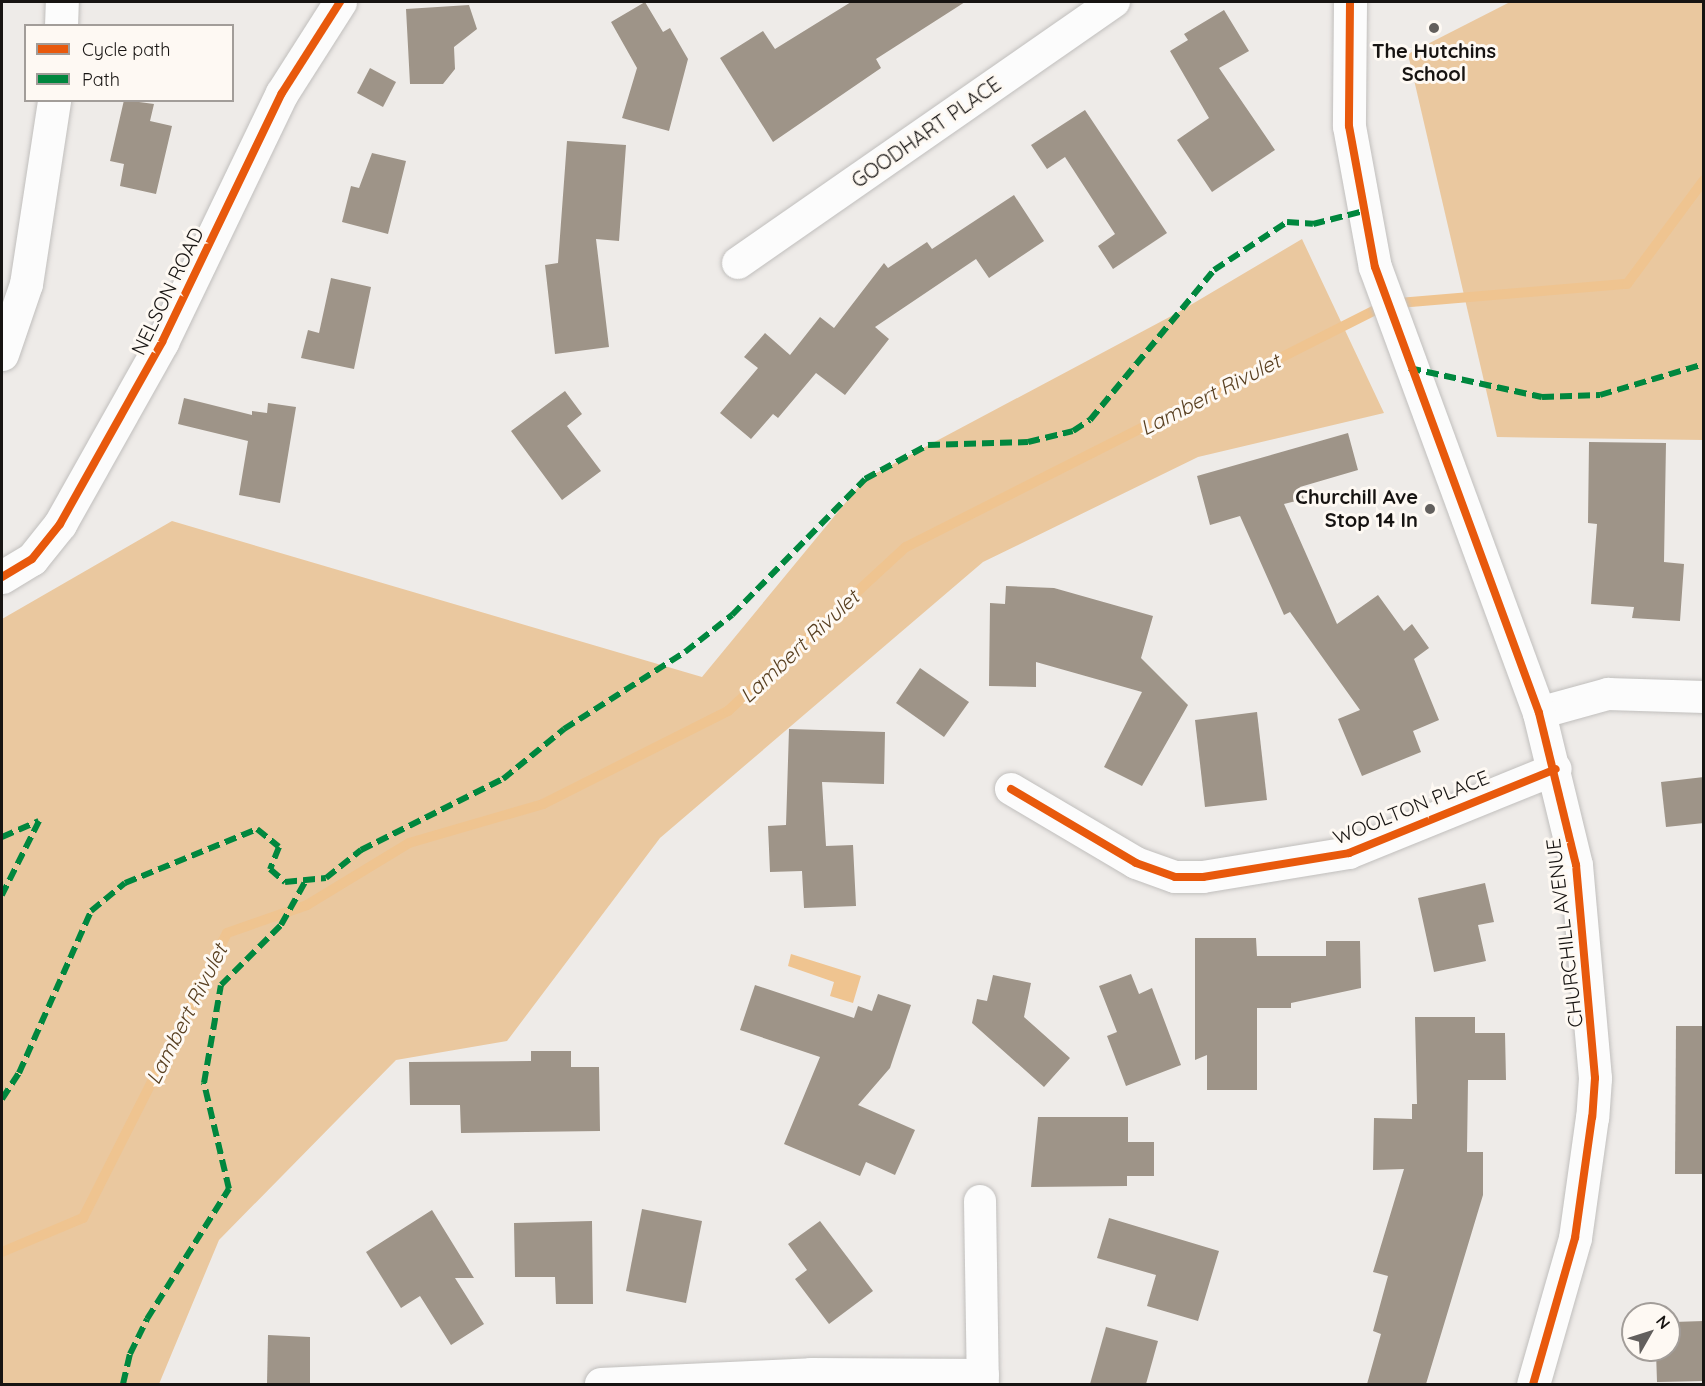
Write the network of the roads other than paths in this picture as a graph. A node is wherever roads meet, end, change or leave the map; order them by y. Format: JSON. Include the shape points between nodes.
{"nodes":[{"id":1,"x":62,"y":2,"type":"edge"},
{"id":2,"x":340,"y":2,"type":"edge"},
{"id":3,"x":1114,"y":2,"type":"edge"},
{"id":4,"x":1350,"y":2,"type":"edge"},
{"id":5,"x":1076,"y":12,"type":"edge"},
{"id":6,"x":62,"y":24,"type":"edge"},
{"id":7,"x":54,"y":102,"type":"edge"},
{"id":8,"x":738,"y":263,"type":"dead end"},
{"id":9,"x":2,"y":354,"type":"edge"},
{"id":10,"x":2,"y":577,"type":"edge"},
{"id":11,"x":1704,"y":697,"type":"edge"},
{"id":12,"x":1539,"y":713,"type":"junction"},
{"id":13,"x":1556,"y":769,"type":"junction"},
{"id":14,"x":1011,"y":789,"type":"dead end"},
{"id":15,"x":980,"y":1201,"type":"dead end"},
{"id":16,"x":983,"y":1380,"type":"edge"},
{"id":17,"x":601,"y":1384,"type":"edge"},
{"id":18,"x":1533,"y":1384,"type":"edge"}],
"edges":[{"from":1,"to":6,"type":"street"},
{"from":2,"to":10,"type":"street","name":"NELSON ROAD","via":[[282,93],[162,342],[65,514],[32,560]]},
{"from":3,"to":5,"type":"street","name":"GOODHART PLACE"},
{"from":4,"to":12,"type":"street","name":"CHURCHILL AVENUE","via":[[1349,126],[1375,267]]},
{"from":5,"to":8,"type":"street","name":"GOODHART PLACE"},
{"from":7,"to":9,"type":"street","via":[[27,284]]},
{"from":11,"to":12,"type":"street","via":[[1608,694]]},
{"from":12,"to":13,"type":"street","name":"CHURCHILL AVENUE"},
{"from":13,"to":14,"type":"street","name":"WOOLTON PLACE","via":[[1349,853],[1203,877],[1175,877],[1136,863]]},
{"from":13,"to":18,"type":"street","name":"CHURCHILL AVENUE","via":[[1576,865],[1595,1078],[1575,1238]]},
{"from":15,"to":16,"type":"street"},
{"from":16,"to":17,"type":"street","via":[[811,1374]]}]}
